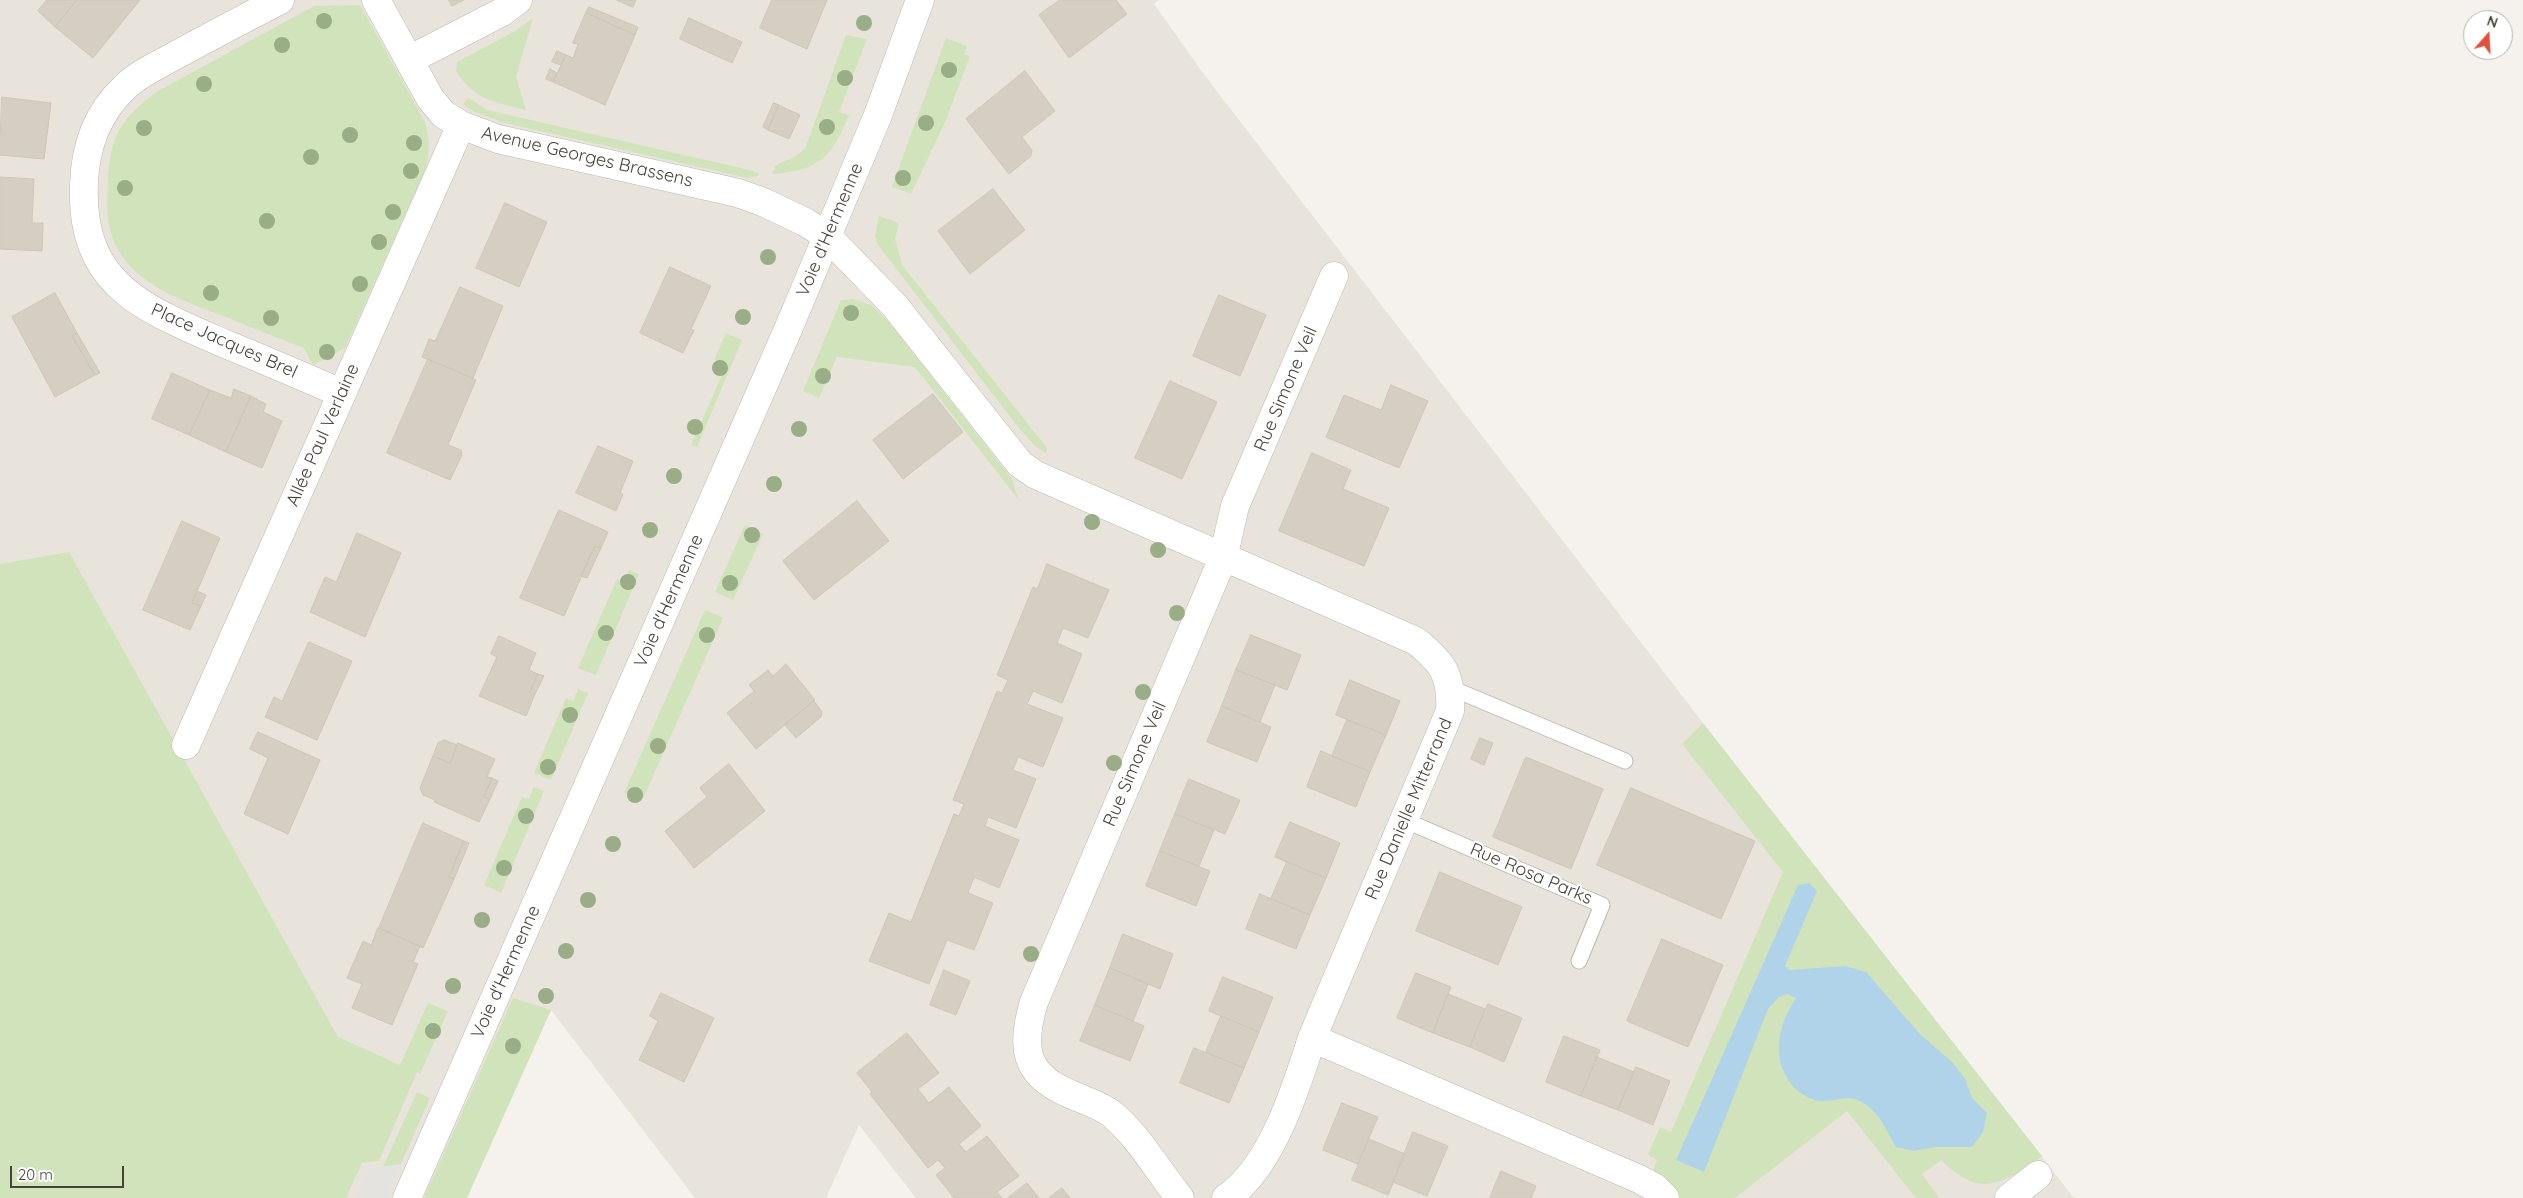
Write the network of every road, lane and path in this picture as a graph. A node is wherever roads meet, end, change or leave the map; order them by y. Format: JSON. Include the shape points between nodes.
{"nodes":[{"id":1,"x":280,"y":0,"type":"edge"},
{"id":2,"x":376,"y":0,"type":"edge"},
{"id":3,"x":518,"y":0,"type":"edge"},
{"id":4,"x":920,"y":0,"type":"edge"},
{"id":5,"x":409,"y":60,"type":"junction"},
{"id":6,"x":461,"y":125,"type":"junction"},
{"id":7,"x":827,"y":236,"type":"junction"},
{"id":8,"x":1334,"y":276,"type":"dead end"},
{"id":9,"x":341,"y":393,"type":"junction"},
{"id":10,"x":1223,"y":558,"type":"junction"},
{"id":11,"x":1451,"y":688,"type":"junction"},
{"id":12,"x":186,"y":745,"type":"dead end"},
{"id":13,"x":1625,"y":761,"type":"dead end"},
{"id":14,"x":1404,"y":820,"type":"junction"},
{"id":15,"x":1579,"y":961,"type":"dead end"},
{"id":16,"x":1312,"y":1038,"type":"junction"},
{"id":17,"x":2038,"y":1175,"type":"dead end"},
{"id":18,"x":406,"y":1198,"type":"edge"},
{"id":19,"x":1180,"y":1198,"type":"edge"},
{"id":20,"x":1226,"y":1198,"type":"edge"},
{"id":21,"x":1665,"y":1198,"type":"edge"},
{"id":22,"x":2009,"y":1198,"type":"edge"}],
"edges":[{"from":1,"to":9,"type":"street","name":"Place Jacques Brel","via":[[139,76],[114,98],[98,121],[88,146],[84,218],[88,238],[100,262],[139,304]]},
{"from":2,"to":5,"type":"street","name":"Avenue Georges Brassens"},
{"from":3,"to":5,"type":"street","via":[[502,12]]},
{"from":4,"to":7,"type":"street","name":"Voie d'Hermenne","via":[[888,90]]},
{"from":5,"to":6,"type":"street","name":"Avenue Georges Brassens","via":[[430,98],[443,114]]},
{"from":6,"to":7,"type":"street","name":"Avenue Georges Brassens","via":[[498,139],[738,193],[786,212]]},
{"from":6,"to":9,"type":"street","name":"Allée Paul Verlaine"},
{"from":7,"to":10,"type":"street","name":"Avenue Georges Brassens","via":[[894,305],[1020,464],[1036,475]]},
{"from":7,"to":18,"type":"street","name":"Voie d'Hermenne"},
{"from":8,"to":10,"type":"street","name":"Rue Simone Veil","via":[[1235,506]]},
{"from":9,"to":12,"type":"street","name":"Allée Paul Verlaine"},
{"from":10,"to":11,"type":"street","name":"Rue Danielle Mitterrand","via":[[1416,641],[1434,656],[1446,672]]},
{"from":10,"to":19,"type":"street","name":"Rue Simone Veil","via":[[1034,1002],[1026,1033],[1026,1049],[1033,1068],[1059,1089],[1112,1114]]},
{"from":11,"to":13,"type":"lane"},
{"from":11,"to":14,"type":"street","name":"Rue Danielle Mitterrand","via":[[1450,711]]},
{"from":14,"to":15,"type":"lane","name":"Rue Rosa Parks","via":[[1602,905]]},
{"from":14,"to":16,"type":"street","name":"Rue Danielle Mitterrand"},
{"from":16,"to":20,"type":"street","name":"Rue Danielle Mitterrand","via":[[1272,1140],[1247,1181]]},
{"from":16,"to":21,"type":"street","via":[[1639,1179]]},
{"from":17,"to":22,"type":"street"}]}
